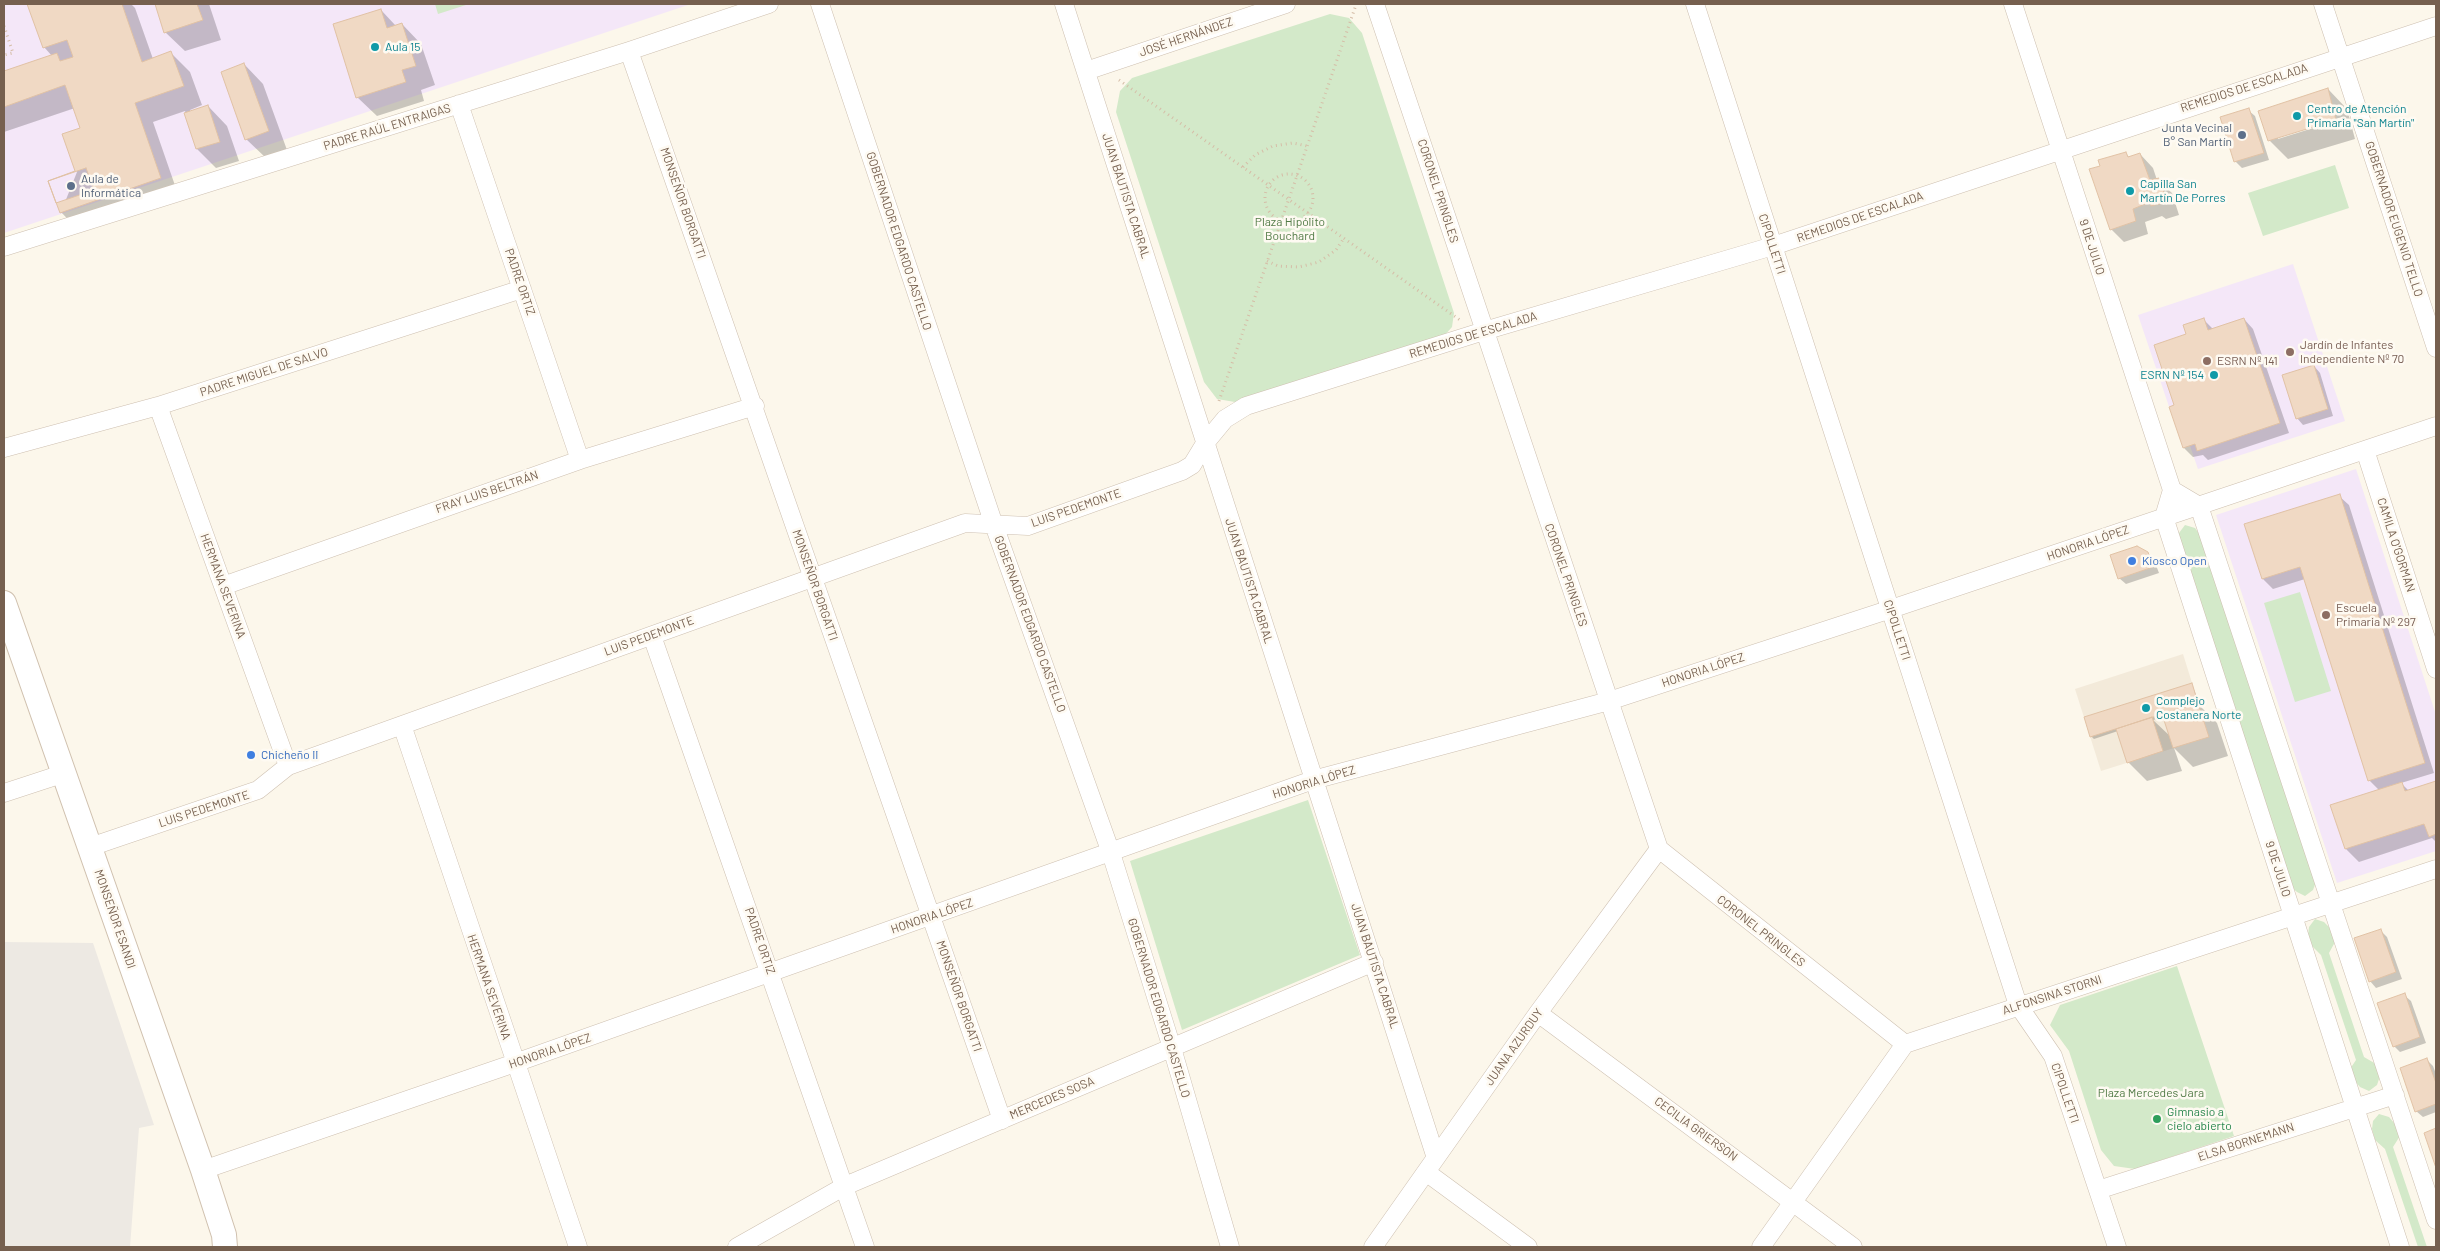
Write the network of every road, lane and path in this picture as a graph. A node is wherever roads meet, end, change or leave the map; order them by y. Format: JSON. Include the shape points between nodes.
{"nodes":[{"id":1,"x":769,"y":4,"type":"edge"},
{"id":2,"x":820,"y":4,"type":"edge"},
{"id":3,"x":1064,"y":4,"type":"edge"},
{"id":4,"x":1286,"y":4,"type":"edge"},
{"id":5,"x":1356,"y":4,"type":"edge"},
{"id":6,"x":1375,"y":4,"type":"edge"},
{"id":7,"x":1695,"y":4,"type":"edge"},
{"id":8,"x":2013,"y":4,"type":"edge"},
{"id":9,"x":2323,"y":4,"type":"edge"},
{"id":10,"x":4,"y":26,"type":"edge"},
{"id":11,"x":2436,"y":26,"type":"edge"},
{"id":12,"x":629,"y":51,"type":"junction"},
{"id":13,"x":4,"y":55,"type":"edge"},
{"id":14,"x":2340,"y":57,"type":"junction"},
{"id":15,"x":1093,"y":69,"type":"junction"},
{"id":16,"x":460,"y":104,"type":"junction"},
{"id":17,"x":1307,"y":146,"type":"junction"},
{"id":18,"x":2060,"y":149,"type":"junction"},
{"id":19,"x":1243,"y":168,"type":"junction"},
{"id":20,"x":1296,"y":175,"type":"junction"},
{"id":21,"x":1268,"y":186,"type":"junction"},
{"id":22,"x":1288,"y":200,"type":"junction"},
{"id":23,"x":1307,"y":213,"type":"junction"},
{"id":24,"x":1280,"y":221,"type":"junction"},
{"id":25,"x":1344,"y":238,"type":"junction"},
{"id":26,"x":1773,"y":246,"type":"junction"},
{"id":27,"x":4,"y":247,"type":"edge"},
{"id":28,"x":1267,"y":261,"type":"junction"},
{"id":29,"x":522,"y":289,"type":"junction"},
{"id":30,"x":1482,"y":332,"type":"junction"},
{"id":31,"x":2436,"y":348,"type":"edge"},
{"id":32,"x":158,"y":406,"type":"junction"},
{"id":33,"x":754,"y":406,"type":"junction"},
{"id":34,"x":1216,"y":409,"type":"dead end"},
{"id":35,"x":2436,"y":426,"type":"edge"},
{"id":36,"x":1206,"y":442,"type":"junction"},
{"id":37,"x":4,"y":448,"type":"edge"},
{"id":38,"x":2365,"y":450,"type":"junction"},
{"id":39,"x":580,"y":460,"type":"junction"},
{"id":40,"x":2172,"y":490,"type":"junction"},
{"id":41,"x":2199,"y":506,"type":"junction"},
{"id":42,"x":2164,"y":517,"type":"junction"},
{"id":43,"x":994,"y":524,"type":"junction"},
{"id":44,"x":811,"y":577,"type":"junction"},
{"id":45,"x":223,"y":586,"type":"junction"},
{"id":46,"x":4,"y":603,"type":"edge"},
{"id":47,"x":1891,"y":610,"type":"junction"},
{"id":48,"x":652,"y":636,"type":"junction"},
{"id":49,"x":2436,"y":669,"type":"edge"},
{"id":50,"x":1609,"y":701,"type":"junction"},
{"id":51,"x":402,"y":725,"type":"junction"},
{"id":52,"x":288,"y":766,"type":"junction"},
{"id":53,"x":62,"y":774,"type":"junction"},
{"id":54,"x":1314,"y":780,"type":"junction"},
{"id":55,"x":4,"y":793,"type":"edge"},
{"id":56,"x":90,"y":847,"type":"junction"},
{"id":57,"x":1659,"y":849,"type":"junction"},
{"id":58,"x":1112,"y":853,"type":"junction"},
{"id":59,"x":2436,"y":869,"type":"edge"},
{"id":60,"x":2331,"y":904,"type":"junction"},
{"id":61,"x":2294,"y":916,"type":"junction"},
{"id":62,"x":932,"y":917,"type":"junction"},
{"id":63,"x":1374,"y":962,"type":"junction"},
{"id":64,"x":771,"y":973,"type":"junction"},
{"id":65,"x":2018,"y":1005,"type":"junction"},
{"id":66,"x":1538,"y":1013,"type":"junction"},
{"id":67,"x":1905,"y":1044,"type":"junction"},
{"id":68,"x":1172,"y":1048,"type":"junction"},
{"id":69,"x":515,"y":1064,"type":"junction"},
{"id":70,"x":2395,"y":1095,"type":"junction"},
{"id":71,"x":2356,"y":1107,"type":"junction"},
{"id":72,"x":1002,"y":1120,"type":"junction"},
{"id":73,"x":1431,"y":1165,"type":"junction"},
{"id":74,"x":203,"y":1170,"type":"junction"},
{"id":75,"x":845,"y":1186,"type":"junction"},
{"id":76,"x":2098,"y":1190,"type":"junction"},
{"id":77,"x":1794,"y":1202,"type":"junction"},
{"id":78,"x":2436,"y":1220,"type":"edge"},
{"id":79,"x":228,"y":1243,"type":"edge"},
{"id":80,"x":578,"y":1247,"type":"edge"},
{"id":81,"x":737,"y":1247,"type":"edge"},
{"id":82,"x":865,"y":1247,"type":"edge"},
{"id":83,"x":1230,"y":1247,"type":"edge"},
{"id":84,"x":1373,"y":1247,"type":"edge"},
{"id":85,"x":1528,"y":1247,"type":"edge"},
{"id":86,"x":1761,"y":1247,"type":"edge"},
{"id":87,"x":1853,"y":1247,"type":"edge"},
{"id":88,"x":2117,"y":1247,"type":"edge"},
{"id":89,"x":2400,"y":1247,"type":"edge"}],
"edges":[{"from":1,"to":12,"type":"street","name":"PADRE RAÚL ENTRAIGAS"},
{"from":2,"to":43,"type":"street","name":"GOBERNADOR EDGARDO CASTELLO"},
{"from":3,"to":15,"type":"street","name":"JUAN BAUTISTA CABRAL"},
{"from":4,"to":15,"type":"street","name":"JOSÉ HERNÁNDEZ"},
{"from":5,"to":17,"type":"path"},
{"from":6,"to":30,"type":"street","name":"CORONEL PRINGLES"},
{"from":7,"to":26,"type":"street","name":"CIPOLLETTI"},
{"from":8,"to":18,"type":"street","name":"9 DE JULIO"},
{"from":9,"to":14,"type":"street","name":"GOBERNADOR EUGENIO TELLO"},
{"from":10,"to":13,"type":"path","via":[[12,53]]},
{"from":11,"to":14,"type":"street","name":"REMEDIOS DE ESCALADA"},
{"from":12,"to":16,"type":"street","name":"PADRE RAÚL ENTRAIGAS"},
{"from":12,"to":33,"type":"street","name":"MONSEÑOR BORGATTI"},
{"from":14,"to":18,"type":"street","name":"REMEDIOS DE ESCALADA"},
{"from":14,"to":31,"type":"street","name":"GOBERNADOR EUGENIO TELLO"},
{"from":15,"to":19,"type":"path"},
{"from":15,"to":36,"type":"street","name":"JUAN BAUTISTA CABRAL"},
{"from":16,"to":27,"type":"street","name":"PADRE RAÚL ENTRAIGAS"},
{"from":16,"to":29,"type":"street","name":"PADRE ORTIZ"},
{"from":17,"to":19,"type":"path","via":[[1293,143],[1273,146],[1255,155]]},
{"from":17,"to":20,"type":"path"},
{"from":18,"to":26,"type":"street","name":"REMEDIOS DE ESCALADA"},
{"from":18,"to":40,"type":"street","name":"9 DE JULIO"},
{"from":19,"to":21,"type":"path"},
{"from":20,"to":21,"type":"path","via":[[1277,176]]},
{"from":20,"to":22,"type":"path"},
{"from":20,"to":23,"type":"path","via":[[1311,188],[1312,203]]},
{"from":21,"to":22,"type":"path"},
{"from":21,"to":24,"type":"path","via":[[1265,205],[1269,213]]},
{"from":22,"to":23,"type":"path"},
{"from":22,"to":24,"type":"path"},
{"from":23,"to":24,"type":"path","via":[[1298,220]]},
{"from":23,"to":25,"type":"path"},
{"from":24,"to":28,"type":"path"},
{"from":25,"to":28,"type":"path","via":[[1336,250],[1319,262],[1299,267],[1278,266]]},
{"from":25,"to":30,"type":"path"},
{"from":26,"to":30,"type":"street","name":"REMEDIOS DE ESCALADA"},
{"from":26,"to":47,"type":"street","name":"CIPOLLETTI"},
{"from":28,"to":34,"type":"path"},
{"from":29,"to":32,"type":"street","name":"PADRE MIGUEL DE SALVO"},
{"from":29,"to":39,"type":"street","name":"PADRE ORTIZ"},
{"from":30,"to":36,"type":"street","name":"REMEDIOS DE ESCALADA","via":[[1246,406],[1225,419]]},
{"from":30,"to":50,"type":"street","name":"CORONEL PRINGLES"},
{"from":32,"to":37,"type":"street","name":"PADRE MIGUEL DE SALVO"},
{"from":32,"to":45,"type":"street","name":"HERMANA SEVERINA"},
{"from":33,"to":39,"type":"street","name":"FRAY LUIS BELTRÁN"},
{"from":33,"to":44,"type":"street","name":"MONSEÑOR BORGATTI"},
{"from":35,"to":38,"type":"street","name":"HONORIA LÓPEZ"},
{"from":36,"to":43,"type":"street","name":"LUIS PEDEMONTE","via":[[1192,465],[1182,471],[1028,526]]},
{"from":36,"to":54,"type":"street","name":"JUAN BAUTISTA CABRAL"},
{"from":38,"to":41,"type":"street","name":"HONORIA LÓPEZ"},
{"from":38,"to":49,"type":"street","name":"CAMILA O'GORMAN"},
{"from":39,"to":45,"type":"street","name":"FRAY LUIS BELTRÁN"},
{"from":40,"to":41,"type":"street"},
{"from":40,"to":42,"type":"street"},
{"from":41,"to":42,"type":"street","name":"HONORIA LÓPEZ"},
{"from":41,"to":60,"type":"street"},
{"from":42,"to":47,"type":"street","name":"HONORIA LÓPEZ"},
{"from":42,"to":61,"type":"street","name":"9 DE JULIO"},
{"from":43,"to":44,"type":"street","name":"LUIS PEDEMONTE","via":[[965,523]]},
{"from":43,"to":58,"type":"street","name":"GOBERNADOR EDGARDO CASTELLO"},
{"from":44,"to":48,"type":"street","name":"LUIS PEDEMONTE"},
{"from":44,"to":62,"type":"street","name":"MONSEÑOR BORGATTI"},
{"from":45,"to":52,"type":"street","name":"HERMANA SEVERINA"},
{"from":46,"to":53,"type":"main road","name":"MONSEÑOR ESANDI"},
{"from":47,"to":50,"type":"street","name":"HONORIA LÓPEZ"},
{"from":47,"to":65,"type":"street","name":"CIPOLLETTI"},
{"from":48,"to":51,"type":"street","name":"LUIS PEDEMONTE"},
{"from":48,"to":64,"type":"street","name":"PADRE ORTIZ"},
{"from":50,"to":54,"type":"street","name":"HONORIA LÓPEZ"},
{"from":50,"to":57,"type":"street","name":"CORONEL PRINGLES"},
{"from":51,"to":52,"type":"street","name":"LUIS PEDEMONTE"},
{"from":51,"to":69,"type":"street","name":"HERMANA SEVERINA"},
{"from":52,"to":56,"type":"street","name":"LUIS PEDEMONTE","via":[[258,790]]},
{"from":53,"to":55,"type":"street"},
{"from":53,"to":56,"type":"main road","name":"MONSEÑOR ESANDI"},
{"from":54,"to":58,"type":"street","name":"HONORIA LÓPEZ"},
{"from":54,"to":63,"type":"street","name":"JUAN BAUTISTA CABRAL"},
{"from":56,"to":74,"type":"main road","name":"MONSEÑOR ESANDI"},
{"from":57,"to":66,"type":"street","name":"JUANA AZURDUY"},
{"from":57,"to":67,"type":"street","name":"CORONEL PRINGLES"},
{"from":58,"to":62,"type":"street","name":"HONORIA LÓPEZ"},
{"from":58,"to":68,"type":"street","name":"GOBERNADOR EDGARDO CASTELLO"},
{"from":59,"to":60,"type":"street","name":"ALFONSINA STORNI"},
{"from":60,"to":61,"type":"street","name":"ALFONSINA STORNI"},
{"from":60,"to":70,"type":"street"},
{"from":61,"to":65,"type":"street","name":"ALFONSINA STORNI"},
{"from":61,"to":71,"type":"street","name":"9 DE JULIO"},
{"from":62,"to":64,"type":"street","name":"HONORIA LÓPEZ"},
{"from":62,"to":72,"type":"street","name":"MONSEÑOR BORGATTI"},
{"from":63,"to":68,"type":"street","name":"MERCEDES SOSA"},
{"from":63,"to":73,"type":"street","name":"JUAN BAUTISTA CABRAL"},
{"from":64,"to":69,"type":"street","name":"HONORIA LÓPEZ"},
{"from":64,"to":75,"type":"street","name":"PADRE ORTIZ"},
{"from":65,"to":67,"type":"street","name":"ALFONSINA STORNI"},
{"from":65,"to":76,"type":"street","name":"CIPOLLETTI","via":[[2053,1056]]},
{"from":66,"to":73,"type":"street","name":"JUANA AZURDUY"},
{"from":66,"to":77,"type":"street","name":"CECILIA GRIERSON"},
{"from":67,"to":77,"type":"street"},
{"from":68,"to":72,"type":"street","name":"MERCEDES SOSA"},
{"from":68,"to":83,"type":"street","name":"GOBERNADOR EDGARDO CASTELLO"},
{"from":69,"to":74,"type":"street","name":"HONORIA LÓPEZ"},
{"from":69,"to":80,"type":"street","name":"HERMANA SEVERINA"},
{"from":70,"to":71,"type":"street","name":"ELSA BORNEMANN"},
{"from":70,"to":78,"type":"street"},
{"from":71,"to":76,"type":"street","name":"ELSA BORNEMANN"},
{"from":71,"to":89,"type":"street","name":"9 DE JULIO"},
{"from":72,"to":75,"type":"street","name":"MERCEDES SOSA"},
{"from":73,"to":84,"type":"street","name":"JUANA AZURDUY"},
{"from":73,"to":85,"type":"street"},
{"from":74,"to":79,"type":"main road","name":"MONSEÑOR ESANDI"},
{"from":75,"to":81,"type":"street","name":"MERCEDES SOSA"},
{"from":75,"to":82,"type":"street","name":"PADRE ORTIZ"},
{"from":76,"to":88,"type":"street","name":"CIPOLLETTI"},
{"from":77,"to":86,"type":"street"},
{"from":77,"to":87,"type":"street","name":"CECILIA GRIERSON"}]}
